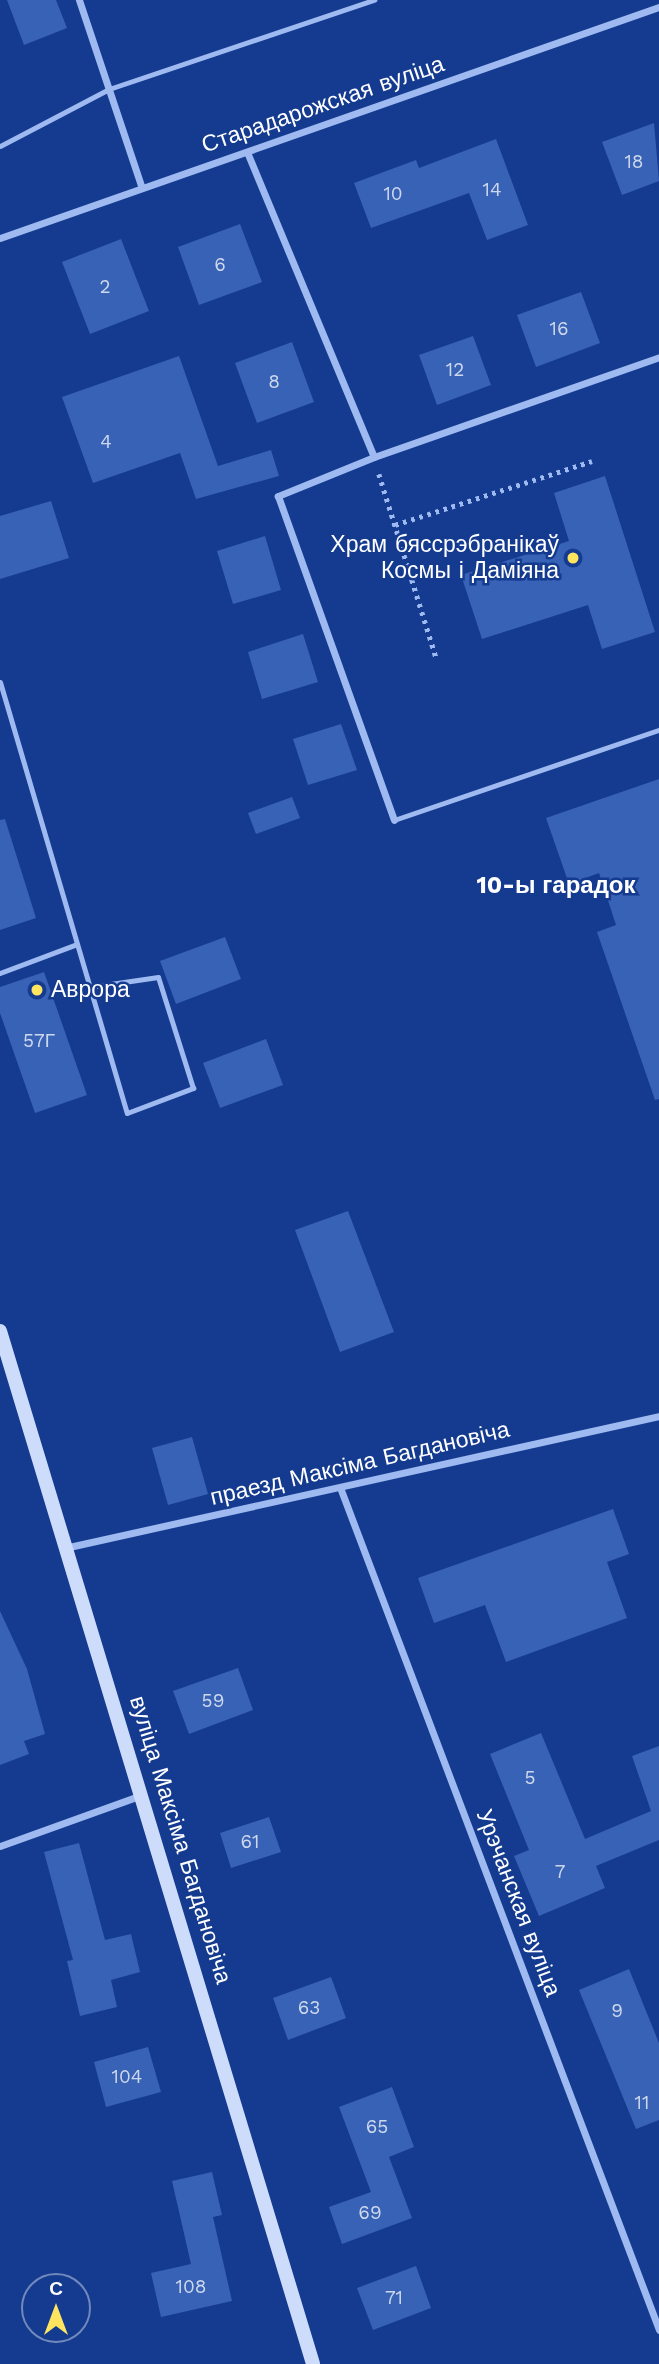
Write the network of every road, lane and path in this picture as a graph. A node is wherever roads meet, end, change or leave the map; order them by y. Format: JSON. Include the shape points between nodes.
{"nodes":[{"id":1,"x":79,"y":0,"type":"edge"},
{"id":2,"x":374,"y":0,"type":"edge"},
{"id":3,"x":659,"y":7,"type":"edge"},
{"id":4,"x":109,"y":89,"type":"junction"},
{"id":5,"x":0,"y":146,"type":"edge"},
{"id":6,"x":247,"y":152,"type":"junction"},
{"id":7,"x":142,"y":188,"type":"junction"},
{"id":8,"x":0,"y":238,"type":"edge"},
{"id":9,"x":659,"y":356,"type":"edge"},
{"id":10,"x":374,"y":457,"type":"junction"},
{"id":11,"x":592,"y":461,"type":"dead end"},
{"id":12,"x":395,"y":525,"type":"junction"},
{"id":13,"x":437,"y":660,"type":"dead end"},
{"id":14,"x":0,"y":682,"type":"edge"},
{"id":15,"x":659,"y":730,"type":"edge"},
{"id":16,"x":394,"y":820,"type":"joint"},
{"id":17,"x":77,"y":944,"type":"junction"},
{"id":18,"x":0,"y":973,"type":"edge"},
{"id":19,"x":90,"y":987,"type":"junction"},
{"id":20,"x":0,"y":1331,"type":"edge"},
{"id":21,"x":659,"y":1416,"type":"edge"},
{"id":22,"x":341,"y":1490,"type":"junction"},
{"id":23,"x":69,"y":1547,"type":"junction"},
{"id":24,"x":143,"y":1795,"type":"junction"},
{"id":25,"x":0,"y":1846,"type":"edge"},
{"id":26,"x":659,"y":2330,"type":"edge"},
{"id":27,"x":313,"y":2364,"type":"edge"}],
"edges":[{"from":1,"to":4,"type":"street"},
{"from":2,"to":4,"type":"lane"},
{"from":3,"to":6,"type":"street","name":"Старадарожская вуліца"},
{"from":4,"to":5,"type":"lane"},
{"from":4,"to":7,"type":"street"},
{"from":6,"to":7,"type":"street","name":"Старадарожская вуліца"},
{"from":6,"to":10,"type":"street"},
{"from":7,"to":8,"type":"street","name":"Старадарожская вуліца"},
{"from":9,"to":10,"type":"street"},
{"from":10,"to":12,"type":"path"},
{"from":10,"to":16,"type":"street","via":[[278,496]]},
{"from":11,"to":12,"type":"path"},
{"from":12,"to":13,"type":"path"},
{"from":14,"to":17,"type":"lane"},
{"from":15,"to":16,"type":"lane"},
{"from":17,"to":18,"type":"lane"},
{"from":17,"to":19,"type":"lane"},
{"from":19,"to":19,"type":"lane","via":[[127,1113],[193,1088],[158,977]]},
{"from":20,"to":23,"type":"main road","name":"вуліца Максіма Багдановіча"},
{"from":21,"to":22,"type":"street","name":"праезд Максіма Багдановіча"},
{"from":22,"to":23,"type":"street","name":"праезд Максіма Багдановіча"},
{"from":22,"to":26,"type":"street","name":"Урэчанская вуліца"},
{"from":23,"to":24,"type":"main road","name":"вуліца Максіма Багдановіча"},
{"from":24,"to":25,"type":"street"},
{"from":24,"to":27,"type":"main road","name":"вуліца Максіма Багдановіча"}]}
